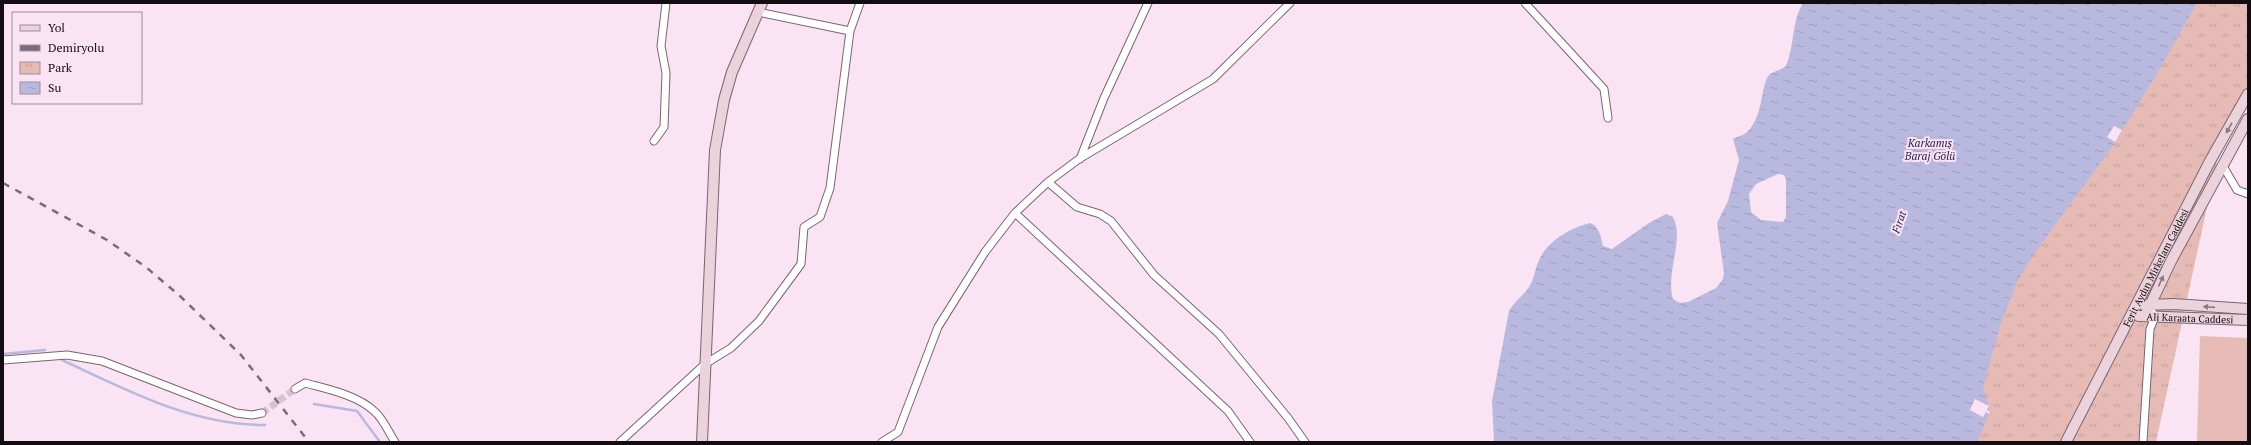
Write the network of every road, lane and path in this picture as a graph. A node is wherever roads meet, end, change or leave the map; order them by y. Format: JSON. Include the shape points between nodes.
{"nodes":[{"id":1,"x":666,"y":3,"type":"edge"},
{"id":2,"x":860,"y":3,"type":"edge"},
{"id":3,"x":1148,"y":3,"type":"edge"},
{"id":4,"x":1290,"y":3,"type":"edge"},
{"id":5,"x":1525,"y":3,"type":"edge"},
{"id":6,"x":760,"y":7,"type":"edge"},
{"id":7,"x":850,"y":31,"type":"junction"},
{"id":8,"x":2248,"y":94,"type":"edge"},
{"id":9,"x":1608,"y":118,"type":"dead end"},
{"id":10,"x":2248,"y":119,"type":"edge"},
{"id":11,"x":654,"y":141,"type":"dead end"},
{"id":12,"x":1079,"y":159,"type":"junction"},
{"id":13,"x":2223,"y":166,"type":"junction"},
{"id":14,"x":1048,"y":182,"type":"junction"},
{"id":15,"x":2248,"y":194,"type":"edge"},
{"id":16,"x":1015,"y":212,"type":"junction"},
{"id":17,"x":2138,"y":304,"type":"junction"},
{"id":18,"x":2150,"y":305,"type":"junction"},
{"id":19,"x":2248,"y":309,"type":"edge"},
{"id":20,"x":2131,"y":316,"type":"junction"},
{"id":21,"x":2150,"y":317,"type":"junction"},
{"id":22,"x":2248,"y":320,"type":"edge"},
{"id":23,"x":3,"y":360,"type":"edge"},
{"id":24,"x":705,"y":364,"type":"junction"},
{"id":25,"x":295,"y":389,"type":"tunnel mouth"},
{"id":26,"x":262,"y":413,"type":"tunnel mouth"},
{"id":27,"x":395,"y":442,"type":"edge"},
{"id":28,"x":620,"y":442,"type":"edge"},
{"id":29,"x":702,"y":442,"type":"edge"},
{"id":30,"x":882,"y":442,"type":"edge"},
{"id":31,"x":1250,"y":442,"type":"edge"},
{"id":32,"x":1305,"y":442,"type":"edge"},
{"id":33,"x":2066,"y":442,"type":"edge"},
{"id":34,"x":2143,"y":442,"type":"edge"}],
"edges":[{"from":1,"to":11,"type":"street","via":[[661,46],[666,73],[664,127]]},
{"from":2,"to":7,"type":"street"},
{"from":3,"to":12,"type":"street"},
{"from":4,"to":12,"type":"street","via":[[1213,79]]},
{"from":5,"to":9,"type":"street","via":[[1604,89]]},
{"from":6,"to":7,"type":"street"},
{"from":6,"to":24,"type":"street","via":[[732,72],[715,150]]},
{"from":7,"to":24,"type":"street","via":[[830,188],[820,217],[804,227],[801,264],[759,321],[731,348]]},
{"from":8,"to":17,"type":"street","name":"Ferit Aydın Mirkelam Caddesi","one_way":true,"via":[[2210,161]]},
{"from":10,"to":13,"type":"street","name":"Ferit Aydın Mirkelam Caddesi"},
{"from":12,"to":14,"type":"street"},
{"from":13,"to":15,"type":"street","via":[[2238,190]]},
{"from":18,"to":13,"type":"street","name":"Ferit Aydın Mirkelam Caddesi","one_way":true},
{"from":14,"to":16,"type":"street"},
{"from":14,"to":32,"type":"street","via":[[1077,207],[1100,214],[1111,221],[1154,275],[1219,334]]},
{"from":16,"to":30,"type":"street","via":[[985,252],[938,327],[898,432]]},
{"from":16,"to":31,"type":"street","via":[[1228,411]]},
{"from":17,"to":18,"type":"street","name":"Ali Karaata Caddesi"},
{"from":17,"to":20,"type":"street","name":"Ferit Aydın Mirkelam Caddesi"},
{"from":19,"to":18,"type":"street","name":"Ali Karaata Caddesi","one_way":true},
{"from":18,"to":21,"type":"street","name":"Ferit Aydın Mirkelam Caddesi"},
{"from":20,"to":21,"type":"street","name":"Ali Karaata Caddesi"},
{"from":20,"to":33,"type":"street","name":"Ferit Aydın Mirkelam Caddesi"},
{"from":21,"to":22,"type":"street","name":"Ali Karaata Caddesi"},
{"from":21,"to":34,"type":"street"},
{"from":23,"to":26,"type":"street","via":[[67,355],[102,361],[236,413]]},
{"from":24,"to":28,"type":"street"},
{"from":24,"to":29,"type":"street"},
{"from":25,"to":27,"type":"street","via":[[305,383],[328,389],[364,404],[375,411]]}]}
